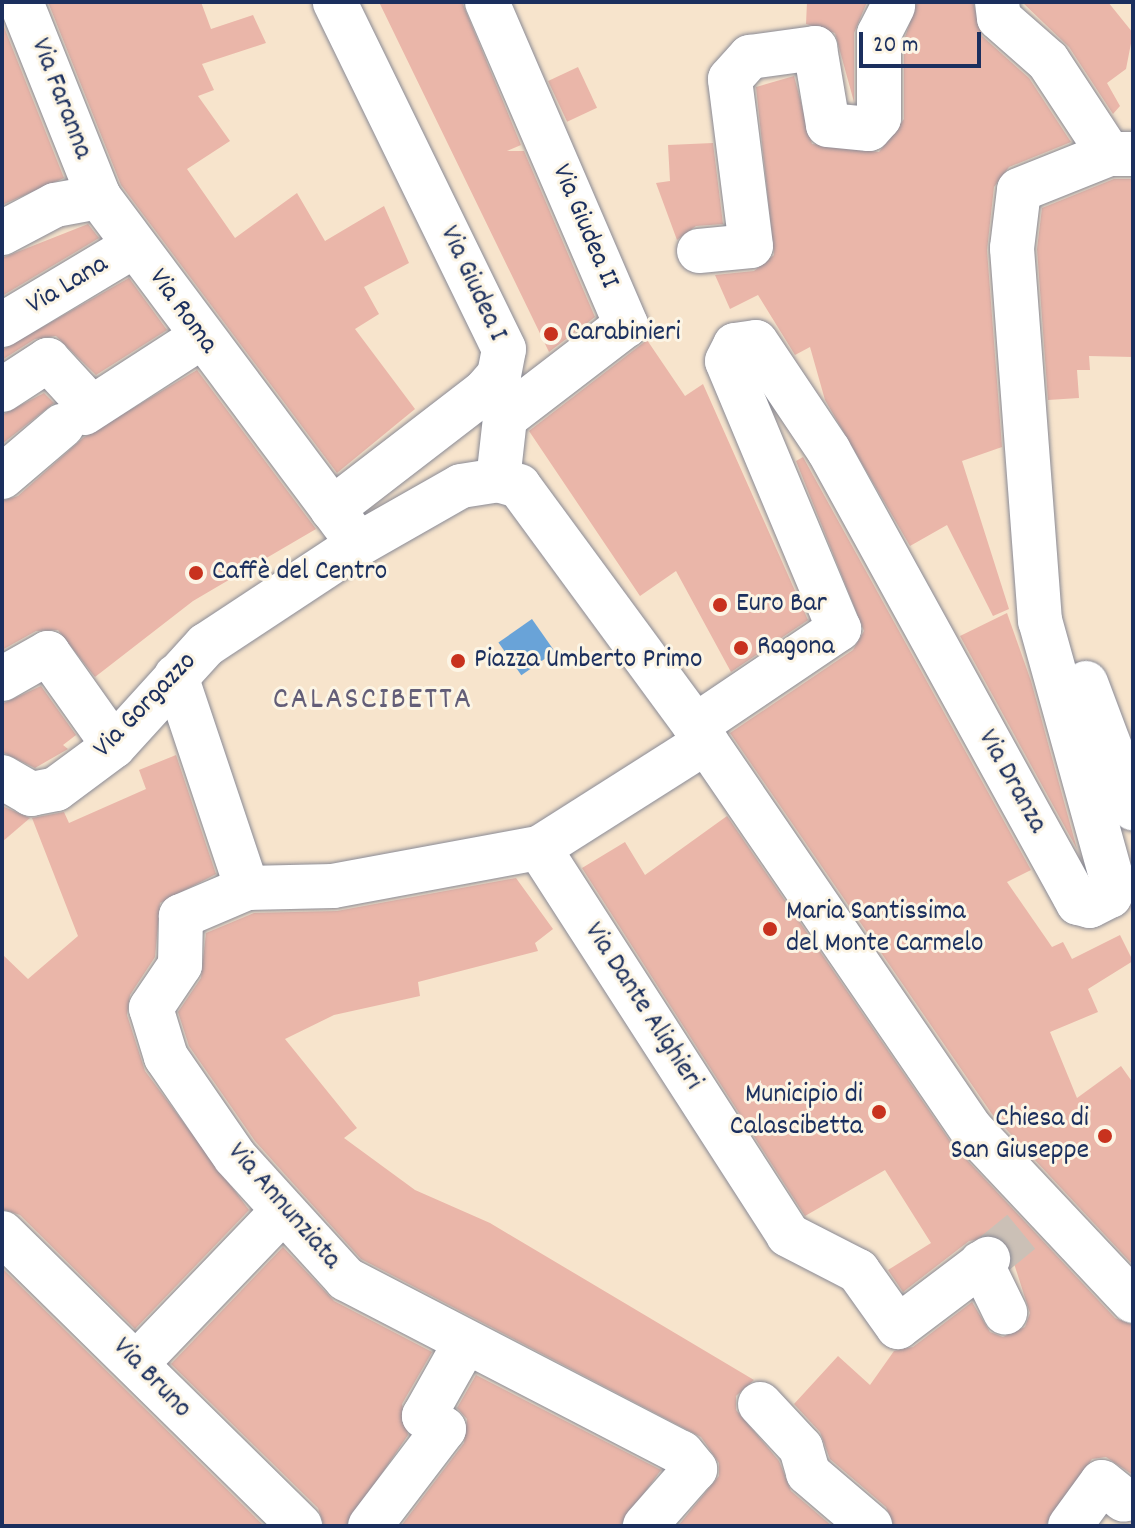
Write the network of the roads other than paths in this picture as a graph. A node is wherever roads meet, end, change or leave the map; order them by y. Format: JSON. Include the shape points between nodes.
{"nodes":[{"id":1,"x":21,"y":2,"type":"edge"},
{"id":2,"x":335,"y":2,"type":"edge"},
{"id":3,"x":487,"y":2,"type":"edge"},
{"id":4,"x":997,"y":2,"type":"edge"},
{"id":5,"x":893,"y":6,"type":"dead end"},
{"id":6,"x":1121,"y":154,"type":"edge"},
{"id":7,"x":99,"y":197,"type":"junction"},
{"id":8,"x":2,"y":233,"type":"edge"},
{"id":9,"x":134,"y":246,"type":"junction"},
{"id":10,"x":699,"y":251,"type":"dead end"},
{"id":11,"x":2,"y":325,"type":"edge"},
{"id":12,"x":200,"y":338,"type":"junction"},
{"id":13,"x":2,"y":390,"type":"edge"},
{"id":14,"x":79,"y":415,"type":"junction"},
{"id":15,"x":2,"y":477,"type":"edge"},
{"id":16,"x":498,"y":480,"type":"junction"},
{"id":17,"x":332,"y":509,"type":"junction"},
{"id":18,"x":359,"y":544,"type":"junction"},
{"id":19,"x":1039,"y":609,"type":"junction"},
{"id":20,"x":176,"y":676,"type":"junction"},
{"id":21,"x":2,"y":679,"type":"edge"},
{"id":22,"x":700,"y":734,"type":"junction"},
{"id":23,"x":114,"y":746,"type":"junction"},
{"id":24,"x":2,"y":777,"type":"edge"},
{"id":25,"x":1133,"y":808,"type":"edge"},
{"id":26,"x":542,"y":853,"type":"junction"},
{"id":27,"x":239,"y":891,"type":"junction"},
{"id":28,"x":281,"y":1213,"type":"junction"},
{"id":29,"x":2,"y":1233,"type":"edge"},
{"id":30,"x":1009,"y":1242,"type":"junction"},
{"id":31,"x":1125,"y":1282,"type":"edge"},
{"id":32,"x":1005,"y":1312,"type":"dead end"},
{"id":33,"x":464,"y":1345,"type":"junction"},
{"id":34,"x":136,"y":1364,"type":"junction"},
{"id":35,"x":760,"y":1404,"type":"dead end"},
{"id":36,"x":1124,"y":1500,"type":"dead end"},
{"id":37,"x":300,"y":1526,"type":"edge"},
{"id":38,"x":370,"y":1526,"type":"edge"},
{"id":39,"x":645,"y":1526,"type":"edge"},
{"id":40,"x":870,"y":1526,"type":"edge"},
{"id":41,"x":1070,"y":1526,"type":"edge"}],
"edges":[{"from":1,"to":7,"type":"street","name":"Via Faranna"},
{"from":2,"to":17,"type":"street","name":"Via Giudea I","via":[[504,349],[499,375],[485,391]]},
{"from":3,"to":16,"type":"street","name":"Via Giudea II","via":[[626,325],[505,418]]},
{"from":4,"to":6,"type":"street","via":[[999,18],[1048,61]]},
{"from":5,"to":10,"type":"street","via":[[879,34],[879,118],[869,129],[828,125],[815,48],[750,57],[730,79],[751,246]]},
{"from":6,"to":19,"type":"street","name":"Via Dranza","via":[[1019,190],[1012,248]]},
{"from":7,"to":8,"type":"street","via":[[55,205]]},
{"from":7,"to":9,"type":"street","name":"Via Roma"},
{"from":9,"to":11,"type":"street","name":"Via Lana"},
{"from":9,"to":12,"type":"street","name":"Via Roma"},
{"from":12,"to":14,"type":"street"},
{"from":12,"to":17,"type":"street","name":"Via Roma"},
{"from":13,"to":14,"type":"street","via":[[48,360]]},
{"from":14,"to":15,"type":"street"},
{"from":16,"to":18,"type":"street","name":"Via Gorgazzo","via":[[461,486]]},
{"from":16,"to":22,"type":"street","via":[[537,502]]},
{"from":17,"to":18,"type":"street","name":"Via Roma"},
{"from":18,"to":20,"type":"street","name":"Via Gorgazzo","via":[[206,645]]},
{"from":19,"to":22,"type":"street","name":"Via Dranza","via":[[1114,887],[1104,902],[1090,906],[1078,903],[829,451],[766,351],[745,341],[727,361],[839,629]]},
{"from":19,"to":25,"type":"street","via":[[1061,606]]},
{"from":20,"to":23,"type":"street","name":"Via Gorgazzo"},
{"from":20,"to":27,"type":"street"},
{"from":21,"to":23,"type":"street","via":[[48,653]]},
{"from":22,"to":26,"type":"street"},
{"from":22,"to":30,"type":"street","via":[[972,1130]]},
{"from":23,"to":24,"type":"street","name":"Via Gorgazzo","via":[[56,789],[31,794]]},
{"from":26,"to":27,"type":"street","via":[[481,858],[333,886]]},
{"from":26,"to":30,"type":"street","name":"Via Dante Alighieri","via":[[788,1235],[858,1271],[898,1327]]},
{"from":27,"to":28,"type":"street","name":"Via Annunziata","via":[[181,916],[180,965],[151,1008],[166,1057]]},
{"from":28,"to":33,"type":"street","name":"Via Annunziata","via":[[346,1279]]},
{"from":28,"to":34,"type":"street"},
{"from":29,"to":34,"type":"street","name":"Via Bruno"},
{"from":30,"to":31,"type":"street"},
{"from":30,"to":32,"type":"street"},
{"from":33,"to":38,"type":"street","via":[[424,1416],[444,1429]]},
{"from":33,"to":39,"type":"street","name":"Via Annunziata","via":[[682,1453],[695,1469]]},
{"from":34,"to":37,"type":"street","name":"Via Bruno"},
{"from":35,"to":40,"type":"street","via":[[801,1448],[808,1473]]},
{"from":36,"to":41,"type":"street","via":[[1102,1482]]}]}
